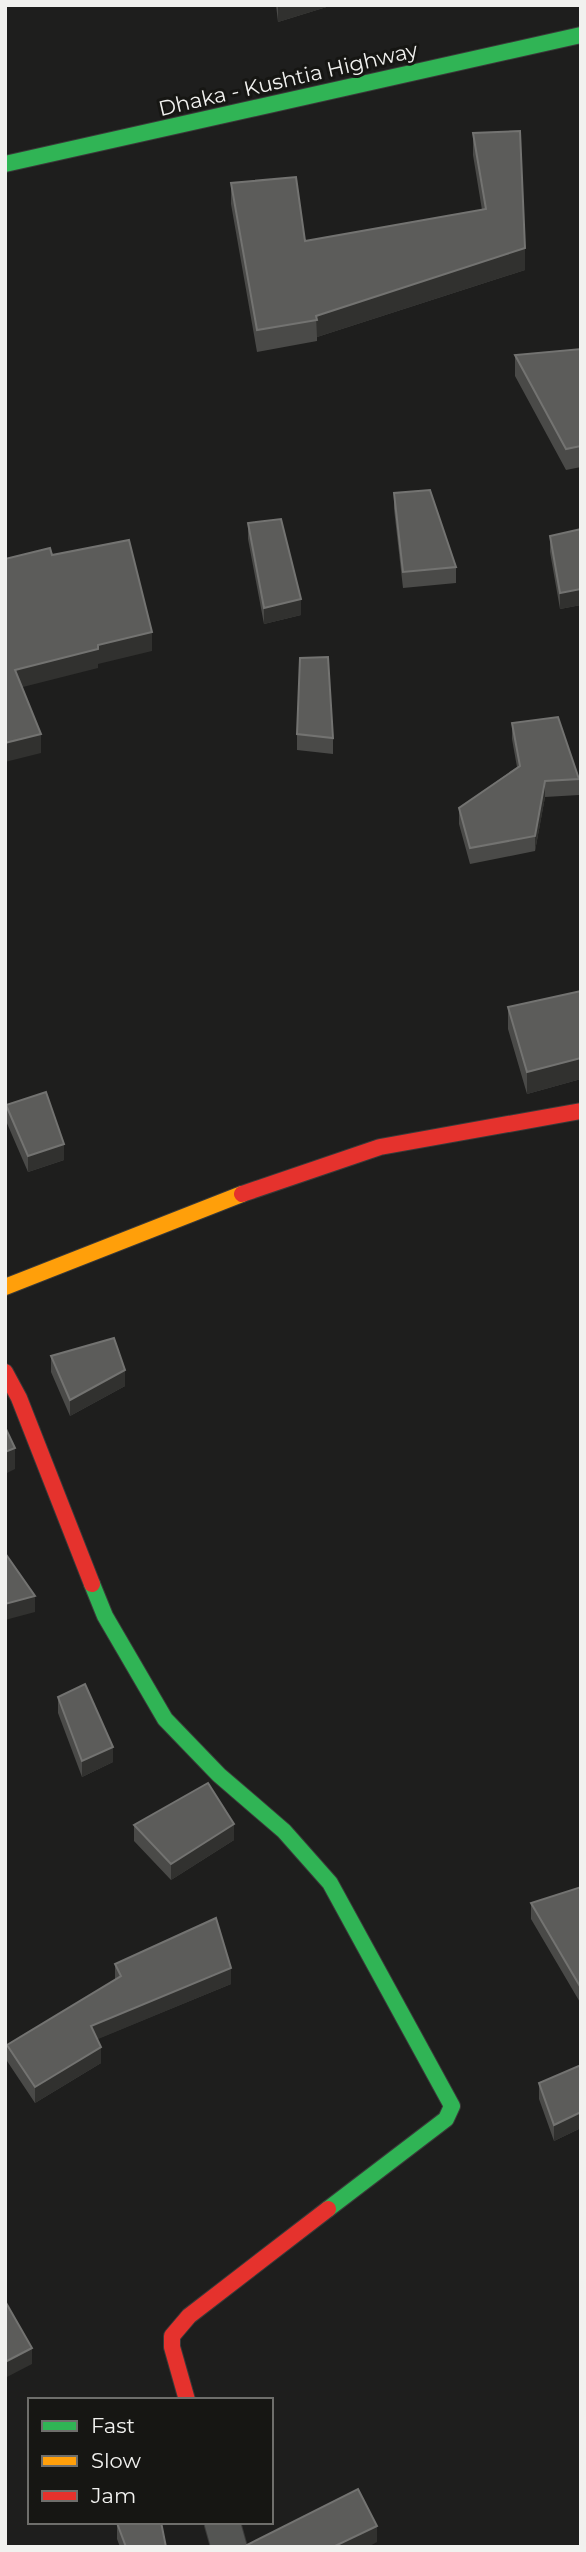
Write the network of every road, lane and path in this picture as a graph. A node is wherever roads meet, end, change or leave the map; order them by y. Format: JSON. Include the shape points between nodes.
{"nodes":[{"id":1,"x":581,"y":35,"type":"edge"},
{"id":2,"x":5,"y":164,"type":"edge"},
{"id":3,"x":581,"y":1111,"type":"edge"},
{"id":4,"x":5,"y":1287,"type":"edge"},
{"id":5,"x":5,"y":1372,"type":"edge"},
{"id":6,"x":186,"y":2398,"type":"edge"},
{"id":7,"x":223,"y":2524,"type":"edge"},
{"id":8,"x":229,"y":2547,"type":"edge"}],
"edges":[{"from":1,"to":2,"type":"street","name":"Dhaka - Kushtia Highway"},
{"from":3,"to":4,"type":"street","via":[[380,1147],[207,1206]]},
{"from":5,"to":6,"type":"street","via":[[105,1616],[165,1719],[219,1775],[284,1831],[330,1883],[453,2106],[446,2119],[189,2316],[172,2336]]},
{"from":7,"to":8,"type":"street"}]}
